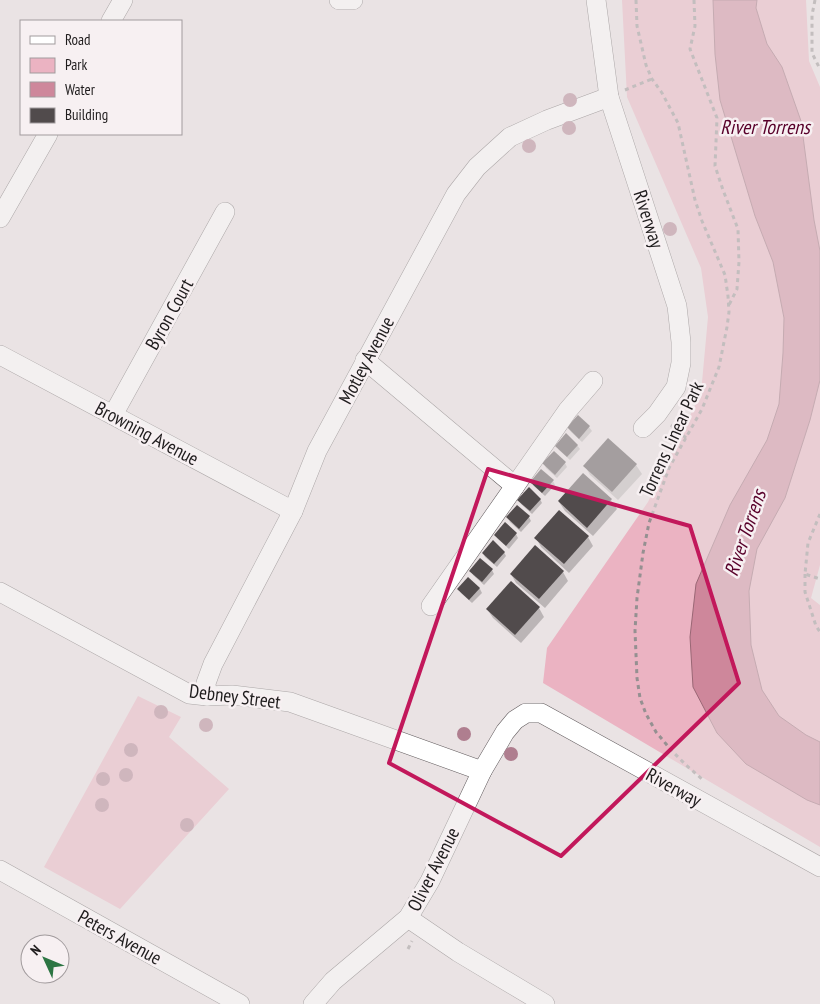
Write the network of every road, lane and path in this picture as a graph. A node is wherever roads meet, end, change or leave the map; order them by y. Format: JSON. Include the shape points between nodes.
{"nodes":[{"id":1,"x":123,"y":0,"type":"edge"},
{"id":2,"x":339,"y":0,"type":"edge"},
{"id":3,"x":353,"y":0,"type":"edge"},
{"id":4,"x":596,"y":0,"type":"edge"},
{"id":5,"x":636,"y":0,"type":"edge"},
{"id":6,"x":694,"y":0,"type":"edge"},
{"id":7,"x":815,"y":0,"type":"edge"},
{"id":8,"x":112,"y":20,"type":"edge"},
{"id":9,"x":820,"y":69,"type":"edge"},
{"id":10,"x":652,"y":79,"type":"junction"},
{"id":11,"x":609,"y":97,"type":"junction"},
{"id":12,"x":47,"y":135,"type":"edge"},
{"id":13,"x":225,"y":212,"type":"dead end"},
{"id":14,"x":0,"y":218,"type":"edge"},
{"id":15,"x":728,"y":306,"type":"junction"},
{"id":16,"x":0,"y":355,"type":"edge"},
{"id":17,"x":365,"y":360,"type":"junction"},
{"id":18,"x":593,"y":381,"type":"dead end"},
{"id":19,"x":113,"y":415,"type":"junction"},
{"id":20,"x":643,"y":428,"type":"dead end"},
{"id":21,"x":515,"y":486,"type":"junction"},
{"id":22,"x":293,"y":511,"type":"junction"},
{"id":23,"x":820,"y":514,"type":"edge"},
{"id":24,"x":805,"y":574,"type":"junction"},
{"id":25,"x":820,"y":579,"type":"edge"},
{"id":26,"x":0,"y":592,"type":"edge"},
{"id":27,"x":431,"y":606,"type":"dead end"},
{"id":28,"x":820,"y":632,"type":"edge"},
{"id":29,"x":207,"y":696,"type":"junction"},
{"id":30,"x":526,"y":713,"type":"joint"},
{"id":31,"x":482,"y":772,"type":"junction"},
{"id":32,"x":708,"y":783,"type":"dead end"},
{"id":33,"x":820,"y":867,"type":"edge"},
{"id":34,"x":0,"y":870,"type":"edge"},
{"id":35,"x":408,"y":918,"type":"junction"},
{"id":36,"x":240,"y":1004,"type":"edge"},
{"id":37,"x":313,"y":1004,"type":"edge"},
{"id":38,"x":545,"y":1004,"type":"edge"}],
"edges":[{"from":1,"to":8,"type":"street"},
{"from":2,"to":3,"type":"street"},
{"from":4,"to":11,"type":"street","name":"Riverway"},
{"from":5,"to":10,"type":"path","name":"Torrens Linear Park","via":[[636,26]]},
{"from":6,"to":15,"type":"path","via":[[695,26],[690,49],[717,118],[716,166],[738,229],[736,289]]},
{"from":7,"to":9,"type":"path","via":[[812,53]]},
{"from":10,"to":11,"type":"path"},
{"from":10,"to":15,"type":"path","name":"Torrens Linear Park","via":[[678,123],[702,221],[725,275]]},
{"from":11,"to":17,"type":"street","name":"Motley Avenue","via":[[510,137],[477,167],[456,194]]},
{"from":11,"to":20,"type":"street","name":"Riverway","via":[[677,306],[681,342],[676,387]]},
{"from":12,"to":14,"type":"street"},
{"from":13,"to":19,"type":"street","name":"Byron Court"},
{"from":15,"to":32,"type":"path","name":"Torrens Linear Park","via":[[724,345],[711,389],[669,468],[649,523],[635,631],[637,678],[646,714],[672,751]]},
{"from":16,"to":19,"type":"street","name":"Browning Avenue"},
{"from":17,"to":21,"type":"street"},
{"from":17,"to":22,"type":"street","name":"Motley Avenue","via":[[317,451]]},
{"from":18,"to":21,"type":"street","via":[[568,410]]},
{"from":19,"to":22,"type":"street","name":"Browning Avenue"},
{"from":21,"to":27,"type":"street"},
{"from":22,"to":29,"type":"street","name":"Motley Avenue","via":[[213,664],[206,683]]},
{"from":23,"to":24,"type":"path","via":[[808,543]]},
{"from":24,"to":25,"type":"path"},
{"from":24,"to":28,"type":"path","via":[[804,592]]},
{"from":26,"to":29,"type":"street","name":"Debney Street","via":[[173,686],[189,694]]},
{"from":29,"to":31,"type":"street","name":"Debney Street","via":[[232,695],[290,702]]},
{"from":30,"to":31,"type":"street","name":"Oliver Avenue","via":[[505,732]]},
{"from":30,"to":33,"type":"street","name":"Riverway","via":[[541,713]]},
{"from":31,"to":35,"type":"street","name":"Oliver Avenue","via":[[430,882]]},
{"from":34,"to":36,"type":"street","name":"Peters Avenue"},
{"from":35,"to":37,"type":"street","name":"Oliver Avenue","via":[[333,981]]},
{"from":35,"to":38,"type":"street"}]}
